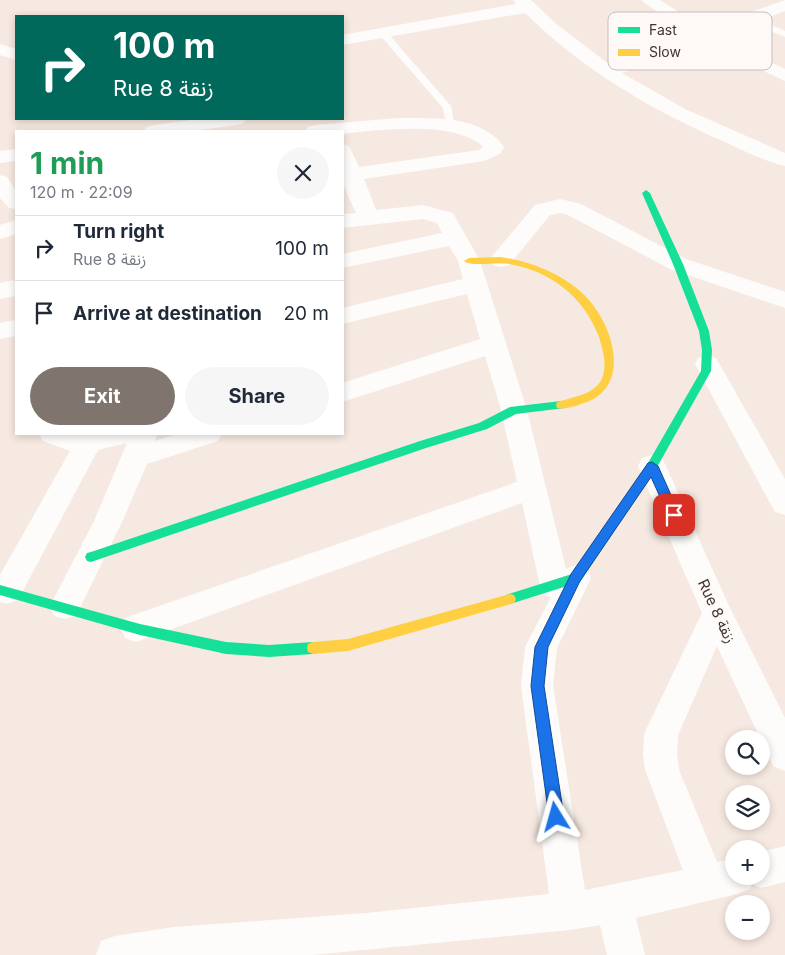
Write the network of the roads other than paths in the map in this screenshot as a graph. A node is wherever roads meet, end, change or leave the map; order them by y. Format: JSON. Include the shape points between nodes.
{"nodes":[{"id":1,"x":649,"y":0,"type":"edge"},
{"id":2,"x":524,"y":4,"type":"edge"},
{"id":3,"x":785,"y":5,"type":"edge"},
{"id":4,"x":667,"y":12,"type":"edge"},
{"id":5,"x":765,"y":12,"type":"edge"},
{"id":6,"x":772,"y":28,"type":"edge"},
{"id":7,"x":382,"y":32,"type":"junction"},
{"id":8,"x":785,"y":34,"type":"edge"},
{"id":9,"x":344,"y":40,"type":"edge"},
{"id":10,"x":0,"y":49,"type":"edge"},
{"id":11,"x":15,"y":55,"type":"edge"},
{"id":12,"x":772,"y":70,"type":"edge"},
{"id":13,"x":609,"y":71,"type":"joint"},
{"id":14,"x":785,"y":76,"type":"edge"},
{"id":15,"x":229,"y":120,"type":"edge"},
{"id":16,"x":334,"y":126,"type":"edge"},
{"id":17,"x":450,"y":127,"type":"junction"},
{"id":18,"x":161,"y":130,"type":"edge"},
{"id":19,"x":319,"y":130,"type":"edge"},
{"id":20,"x":15,"y":155,"type":"edge"},
{"id":21,"x":0,"y":158,"type":"edge"},
{"id":22,"x":344,"y":160,"type":"edge"},
{"id":23,"x":785,"y":160,"type":"edge"},
{"id":24,"x":347,"y":175,"type":"edge"},
{"id":25,"x":0,"y":181,"type":"edge"},
{"id":26,"x":646,"y":193,"type":"dead end"},
{"id":27,"x":11,"y":200,"type":"edge"},
{"id":28,"x":368,"y":217,"type":"junction"},
{"id":29,"x":344,"y":220,"type":"edge"},
{"id":30,"x":15,"y":227,"type":"edge"},
{"id":31,"x":0,"y":232,"type":"edge"},
{"id":32,"x":457,"y":237,"type":"junction"},
{"id":33,"x":344,"y":260,"type":"edge"},
{"id":34,"x":501,"y":260,"type":"junction"},
{"id":35,"x":678,"y":264,"type":"junction"},
{"id":36,"x":472,"y":272,"type":"junction"},
{"id":37,"x":15,"y":288,"type":"edge"},
{"id":38,"x":0,"y":291,"type":"edge"},
{"id":39,"x":785,"y":300,"type":"edge"},
{"id":40,"x":344,"y":315,"type":"edge"},
{"id":41,"x":15,"y":328,"type":"edge"},
{"id":42,"x":0,"y":332,"type":"edge"},
{"id":43,"x":493,"y":344,"type":"junction"},
{"id":44,"x":707,"y":364,"type":"junction"},
{"id":45,"x":344,"y":391,"type":"edge"},
{"id":46,"x":514,"y":410,"type":"junction"},
{"id":47,"x":54,"y":435,"type":"edge"},
{"id":48,"x":200,"y":435,"type":"edge"},
{"id":49,"x":89,"y":441,"type":"junction"},
{"id":50,"x":135,"y":442,"type":"edge"},
{"id":51,"x":652,"y":466,"type":"junction"},
{"id":52,"x":533,"y":488,"type":"junction"},
{"id":53,"x":785,"y":504,"type":"edge"},
{"id":54,"x":91,"y":557,"type":"junction"},
{"id":55,"x":565,"y":582,"type":"junction"},
{"id":56,"x":4,"y":591,"type":"edge"},
{"id":57,"x":65,"y":606,"type":"junction"},
{"id":58,"x":717,"y":613,"type":"junction"},
{"id":59,"x":136,"y":628,"type":"junction"},
{"id":60,"x":785,"y":754,"type":"edge"},
{"id":61,"x":785,"y":864,"type":"edge"},
{"id":62,"x":770,"y":868,"type":"edge"},
{"id":63,"x":722,"y":880,"type":"edge"},
{"id":64,"x":614,"y":904,"type":"junction"},
{"id":65,"x":570,"y":911,"type":"junction"},
{"id":66,"x":367,"y":944,"type":"edge"},
{"id":67,"x":174,"y":951,"type":"edge"},
{"id":68,"x":115,"y":955,"type":"edge"},
{"id":69,"x":626,"y":955,"type":"edge"}],
"edges":[{"from":1,"to":4,"type":"street"},
{"from":2,"to":7,"type":"street"},
{"from":2,"to":13,"type":"street","via":[[570,44]]},
{"from":3,"to":5,"type":"street"},
{"from":6,"to":8,"type":"lane"},
{"from":7,"to":9,"type":"street"},
{"from":7,"to":17,"type":"lane","via":[[448,108]]},
{"from":10,"to":11,"type":"street"},
{"from":12,"to":14,"type":"street"},
{"from":13,"to":23,"type":"street","via":[[682,115]]},
{"from":15,"to":18,"type":"street"},
{"from":16,"to":17,"type":"street"},
{"from":16,"to":19,"type":"street"},
{"from":17,"to":24,"type":"street","via":[[481,134],[494,147],[493,150],[484,155]]},
{"from":20,"to":21,"type":"street"},
{"from":22,"to":24,"type":"street"},
{"from":24,"to":28,"type":"street"},
{"from":25,"to":27,"type":"street"},
{"from":26,"to":35,"type":"street"},
{"from":28,"to":29,"type":"street"},
{"from":28,"to":32,"type":"street","via":[[423,212],[435,214],[445,218]]},
{"from":30,"to":31,"type":"street"},
{"from":32,"to":33,"type":"street"},
{"from":32,"to":36,"type":"street"},
{"from":34,"to":35,"type":"street","via":[[543,210],[560,206],[573,209]]},
{"from":34,"to":36,"type":"street"},
{"from":34,"to":46,"type":"street","via":[[539,270],[573,290],[590,306],[608,347],[611,367],[606,383],[595,394],[582,400]]},
{"from":35,"to":39,"type":"street"},
{"from":35,"to":44,"type":"street","via":[[704,331]]},
{"from":36,"to":40,"type":"street"},
{"from":36,"to":43,"type":"street"},
{"from":37,"to":38,"type":"street"},
{"from":41,"to":42,"type":"street"},
{"from":43,"to":45,"type":"street"},
{"from":43,"to":46,"type":"street"},
{"from":44,"to":51,"type":"street","via":[[706,372]]},
{"from":44,"to":53,"type":"street"},
{"from":46,"to":52,"type":"street"},
{"from":46,"to":54,"type":"street","via":[[483,426]]},
{"from":47,"to":49,"type":"street","via":[[68,441]]},
{"from":48,"to":50,"type":"street"},
{"from":49,"to":50,"type":"street"},
{"from":49,"to":56,"type":"street"},
{"from":50,"to":54,"type":"street"},
{"from":51,"to":55,"type":"street"},
{"from":51,"to":58,"type":"street","name":"Rue 8 زنقة"},
{"from":52,"to":55,"type":"street"},
{"from":52,"to":59,"type":"street"},
{"from":54,"to":57,"type":"street"},
{"from":55,"to":59,"type":"street","via":[[348,645],[280,651],[226,648]]},
{"from":55,"to":65,"type":"street","via":[[541,647],[537,686]]},
{"from":56,"to":57,"type":"street"},
{"from":57,"to":59,"type":"street"},
{"from":58,"to":60,"type":"street","name":"Rue 8 زنقة"},
{"from":58,"to":63,"type":"street","via":[[661,734],[660,754],[662,770]]},
{"from":61,"to":62,"type":"street"},
{"from":63,"to":64,"type":"street"},
{"from":64,"to":65,"type":"street"},
{"from":64,"to":69,"type":"street"},
{"from":65,"to":66,"type":"street"},
{"from":66,"to":67,"type":"street"},
{"from":67,"to":68,"type":"street"}]}
